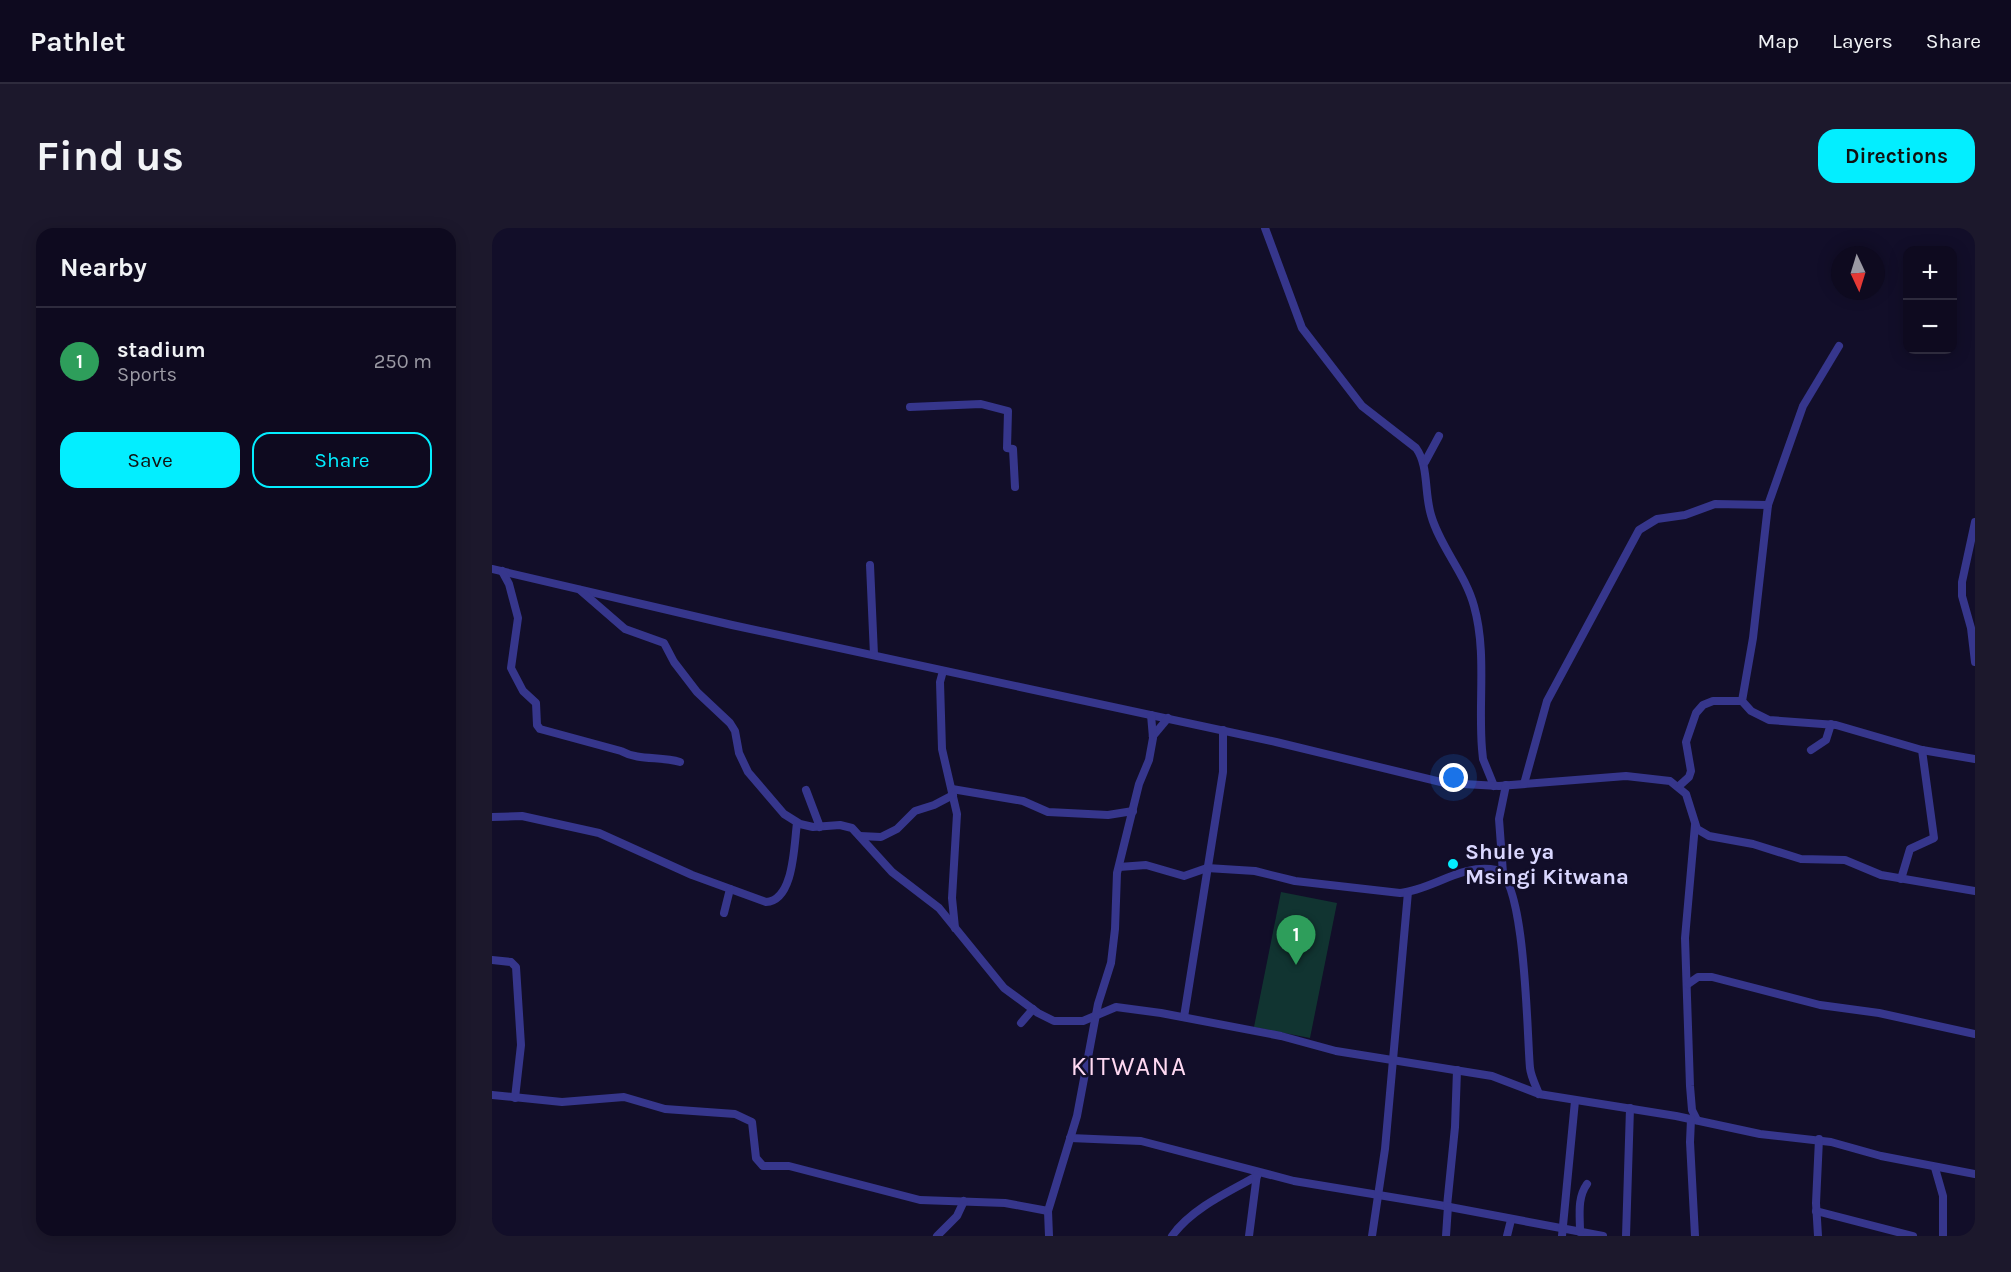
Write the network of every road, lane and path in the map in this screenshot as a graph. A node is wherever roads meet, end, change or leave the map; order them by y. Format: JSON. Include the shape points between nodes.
{"nodes":[{"id":1,"x":1266,"y":228,"type":"edge"},
{"id":2,"x":1839,"y":346,"type":"dead end"},
{"id":3,"x":910,"y":407,"type":"dead end"},
{"id":4,"x":1439,"y":436,"type":"dead end"},
{"id":5,"x":1425,"y":462,"type":"junction"},
{"id":6,"x":1014,"y":487,"type":"dead end"},
{"id":7,"x":1768,"y":505,"type":"junction"},
{"id":8,"x":1975,"y":522,"type":"edge"},
{"id":9,"x":870,"y":565,"type":"dead end"},
{"id":10,"x":492,"y":569,"type":"edge"},
{"id":11,"x":502,"y":572,"type":"junction"},
{"id":12,"x":580,"y":590,"type":"junction"},
{"id":13,"x":874,"y":655,"type":"junction"},
{"id":14,"x":1975,"y":662,"type":"edge"},
{"id":15,"x":943,"y":671,"type":"junction"},
{"id":16,"x":1742,"y":701,"type":"junction"},
{"id":17,"x":1151,"y":715,"type":"junction"},
{"id":18,"x":1168,"y":718,"type":"junction"},
{"id":19,"x":1831,"y":724,"type":"junction"},
{"id":20,"x":1223,"y":730,"type":"junction"},
{"id":21,"x":1153,"y":736,"type":"junction"},
{"id":22,"x":1811,"y":750,"type":"dead end"},
{"id":23,"x":1922,"y":750,"type":"junction"},
{"id":24,"x":1975,"y":759,"type":"edge"},
{"id":25,"x":680,"y":762,"type":"dead end"},
{"id":26,"x":1524,"y":784,"type":"junction"},
{"id":27,"x":1506,"y":785,"type":"junction"},
{"id":28,"x":1494,"y":786,"type":"junction"},
{"id":29,"x":1679,"y":786,"type":"junction"},
{"id":30,"x":806,"y":790,"type":"dead end"},
{"id":31,"x":953,"y":792,"type":"junction"},
{"id":32,"x":1133,"y":811,"type":"junction"},
{"id":33,"x":492,"y":817,"type":"edge"},
{"id":34,"x":797,"y":823,"type":"junction"},
{"id":35,"x":1695,"y":825,"type":"junction"},
{"id":36,"x":820,"y":827,"type":"junction"},
{"id":37,"x":860,"y":836,"type":"junction"},
{"id":38,"x":1119,"y":867,"type":"junction"},
{"id":39,"x":1207,"y":868,"type":"junction"},
{"id":40,"x":1503,"y":873,"type":"junction"},
{"id":41,"x":1901,"y":879,"type":"junction"},
{"id":42,"x":730,"y":889,"type":"junction"},
{"id":43,"x":1975,"y":891,"type":"edge"},
{"id":44,"x":1407,"y":892,"type":"junction"},
{"id":45,"x":724,"y":913,"type":"dead end"},
{"id":46,"x":955,"y":929,"type":"junction"},
{"id":47,"x":492,"y":960,"type":"edge"},
{"id":48,"x":1688,"y":984,"type":"junction"},
{"id":49,"x":1033,"y":1009,"type":"junction"},
{"id":50,"x":1097,"y":1015,"type":"junction"},
{"id":51,"x":1184,"y":1017,"type":"junction"},
{"id":52,"x":1021,"y":1023,"type":"dead end"},
{"id":53,"x":1975,"y":1034,"type":"edge"},
{"id":54,"x":1392,"y":1061,"type":"junction"},
{"id":55,"x":1456,"y":1070,"type":"junction"},
{"id":56,"x":1539,"y":1094,"type":"junction"},
{"id":57,"x":492,"y":1095,"type":"edge"},
{"id":58,"x":515,"y":1098,"type":"junction"},
{"id":59,"x":1575,"y":1101,"type":"junction"},
{"id":60,"x":1691,"y":1104,"type":"junction"},
{"id":61,"x":1630,"y":1108,"type":"junction"},
{"id":62,"x":1682,"y":1117,"type":"junction"},
{"id":63,"x":1694,"y":1120,"type":"junction"},
{"id":64,"x":1070,"y":1138,"type":"junction"},
{"id":65,"x":1819,"y":1139,"type":"junction"},
{"id":66,"x":1935,"y":1168,"type":"junction"},
{"id":67,"x":1257,"y":1174,"type":"junction"},
{"id":68,"x":1975,"y":1174,"type":"edge"},
{"id":69,"x":1587,"y":1184,"type":"dead end"},
{"id":70,"x":1379,"y":1194,"type":"junction"},
{"id":71,"x":964,"y":1201,"type":"junction"},
{"id":72,"x":1447,"y":1206,"type":"junction"},
{"id":73,"x":1048,"y":1211,"type":"junction"},
{"id":74,"x":1816,"y":1211,"type":"junction"},
{"id":75,"x":1511,"y":1220,"type":"junction"},
{"id":76,"x":1562,"y":1232,"type":"edge"},
{"id":77,"x":1580,"y":1232,"type":"junction"},
{"id":78,"x":937,"y":1236,"type":"edge"},
{"id":79,"x":1048,"y":1236,"type":"edge"},
{"id":80,"x":1172,"y":1236,"type":"edge"},
{"id":81,"x":1250,"y":1236,"type":"edge"},
{"id":82,"x":1372,"y":1236,"type":"edge"},
{"id":83,"x":1446,"y":1236,"type":"edge"},
{"id":84,"x":1507,"y":1236,"type":"edge"},
{"id":85,"x":1603,"y":1236,"type":"edge"},
{"id":86,"x":1626,"y":1236,"type":"edge"},
{"id":87,"x":1695,"y":1236,"type":"edge"},
{"id":88,"x":1818,"y":1236,"type":"edge"},
{"id":89,"x":1913,"y":1236,"type":"edge"},
{"id":90,"x":1943,"y":1236,"type":"edge"}],
"edges":[{"from":1,"to":5,"type":"street","via":[[1302,328],[1362,406],[1416,448]]},
{"from":2,"to":7,"type":"street","via":[[1803,406]]},
{"from":3,"to":6,"type":"street","via":[[981,404],[1008,411],[1007,448],[1013,449]]},
{"from":4,"to":5,"type":"street"},
{"from":5,"to":28,"type":"street","via":[[1425,497],[1434,525],[1465,585],[1476,617],[1483,759]]},
{"from":7,"to":16,"type":"street"},
{"from":7,"to":26,"type":"street","via":[[1715,504],[1651,522],[1639,530],[1547,701]]},
{"from":8,"to":14,"type":"street","via":[[1962,596]]},
{"from":9,"to":13,"type":"street"},
{"from":10,"to":11,"type":"street"},
{"from":11,"to":12,"type":"street"},
{"from":11,"to":25,"type":"street","via":[[518,618],[511,669],[521,688],[536,703],[540,729],[633,757]]},
{"from":12,"to":13,"type":"street"},
{"from":12,"to":34,"type":"street","via":[[625,629],[664,643],[698,692],[730,723],[739,753],[759,787]]},
{"from":13,"to":15,"type":"street"},
{"from":15,"to":17,"type":"street"},
{"from":15,"to":31,"type":"street","via":[[942,749]]},
{"from":16,"to":19,"type":"street","via":[[1769,720]]},
{"from":16,"to":29,"type":"street","via":[[1707,702],[1696,713],[1686,742],[1691,771]]},
{"from":17,"to":18,"type":"street"},
{"from":17,"to":21,"type":"street"},
{"from":18,"to":20,"type":"street"},
{"from":18,"to":21,"type":"street"},
{"from":19,"to":22,"type":"street","via":[[1826,740]]},
{"from":19,"to":23,"type":"street"},
{"from":20,"to":28,"type":"street","via":[[1445,783]]},
{"from":20,"to":39,"type":"street","via":[[1223,772]]},
{"from":21,"to":32,"type":"street"},
{"from":23,"to":24,"type":"street"},
{"from":23,"to":41,"type":"street","via":[[1934,838],[1910,849]]},
{"from":26,"to":27,"type":"street"},
{"from":26,"to":29,"type":"street","via":[[1626,776],[1661,779]]},
{"from":27,"to":28,"type":"street"},
{"from":27,"to":40,"type":"street","via":[[1499,819]]},
{"from":29,"to":35,"type":"street","via":[[1686,794]]},
{"from":30,"to":36,"type":"street"},
{"from":31,"to":32,"type":"street","via":[[1023,801],[1059,814],[1115,815]]},
{"from":31,"to":37,"type":"street","via":[[934,805],[915,811],[897,829],[881,837]]},
{"from":31,"to":46,"type":"street","via":[[957,824],[952,898]]},
{"from":32,"to":38,"type":"street"},
{"from":33,"to":42,"type":"street","via":[[522,816],[599,833]]},
{"from":34,"to":36,"type":"street"},
{"from":34,"to":42,"type":"street","via":[[792,865],[777,900],[766,902]]},
{"from":35,"to":41,"type":"street","via":[[1709,836],[1801,859],[1845,860]]},
{"from":35,"to":48,"type":"street","via":[[1685,938]]},
{"from":36,"to":37,"type":"street","via":[[844,826]]},
{"from":37,"to":46,"type":"street","via":[[901,879],[939,908]]},
{"from":38,"to":39,"type":"street","via":[[1146,865],[1184,876]]},
{"from":38,"to":50,"type":"street","via":[[1114,939]]},
{"from":39,"to":44,"type":"street"},
{"from":39,"to":51,"type":"street"},
{"from":40,"to":44,"type":"street","via":[[1494,869],[1467,872]]},
{"from":40,"to":56,"type":"street","via":[[1519,928],[1530,1071]]},
{"from":41,"to":43,"type":"street"},
{"from":42,"to":45,"type":"street"},
{"from":44,"to":54,"type":"street"},
{"from":46,"to":49,"type":"street","via":[[996,981]]},
{"from":47,"to":58,"type":"street","via":[[511,962],[516,967],[521,1045]]},
{"from":48,"to":53,"type":"street","via":[[1698,977],[1712,977],[1820,1005]]},
{"from":48,"to":60,"type":"street"},
{"from":49,"to":50,"type":"street","via":[[1063,1022],[1083,1021]]},
{"from":49,"to":52,"type":"street"},
{"from":50,"to":51,"type":"street","via":[[1116,1007]]},
{"from":50,"to":64,"type":"street"},
{"from":51,"to":54,"type":"street"},
{"from":54,"to":55,"type":"street"},
{"from":54,"to":70,"type":"street"},
{"from":55,"to":56,"type":"street","via":[[1492,1076]]},
{"from":55,"to":72,"type":"street"},
{"from":56,"to":59,"type":"street"},
{"from":57,"to":58,"type":"street"},
{"from":58,"to":71,"type":"street","via":[[562,1102],[624,1097],[665,1109],[735,1114],[752,1122],[756,1158],[763,1166],[789,1166],[908,1198]]},
{"from":59,"to":61,"type":"street"},
{"from":59,"to":76,"type":"street"},
{"from":60,"to":62,"type":"street"},
{"from":60,"to":63,"type":"street"},
{"from":61,"to":62,"type":"street"},
{"from":61,"to":86,"type":"street"},
{"from":62,"to":63,"type":"street"},
{"from":63,"to":65,"type":"street","via":[[1760,1134]]},
{"from":63,"to":87,"type":"street","via":[[1690,1142]]},
{"from":64,"to":67,"type":"street","via":[[1141,1141]]},
{"from":64,"to":73,"type":"street"},
{"from":65,"to":66,"type":"street"},
{"from":65,"to":74,"type":"street"},
{"from":66,"to":68,"type":"street"},
{"from":66,"to":90,"type":"street","via":[[1943,1196]]},
{"from":67,"to":70,"type":"street"},
{"from":67,"to":80,"type":"street","via":[[1203,1207]]},
{"from":67,"to":81,"type":"street"},
{"from":69,"to":77,"type":"street","via":[[1579,1208]]},
{"from":70,"to":72,"type":"street"},
{"from":70,"to":82,"type":"street"},
{"from":71,"to":73,"type":"street"},
{"from":71,"to":78,"type":"street","via":[[957,1216]]},
{"from":72,"to":75,"type":"street"},
{"from":72,"to":83,"type":"street"},
{"from":73,"to":79,"type":"street"},
{"from":74,"to":88,"type":"street"},
{"from":74,"to":89,"type":"street"},
{"from":75,"to":76,"type":"street"},
{"from":75,"to":84,"type":"street"},
{"from":76,"to":77,"type":"street"},
{"from":77,"to":85,"type":"street"}]}
